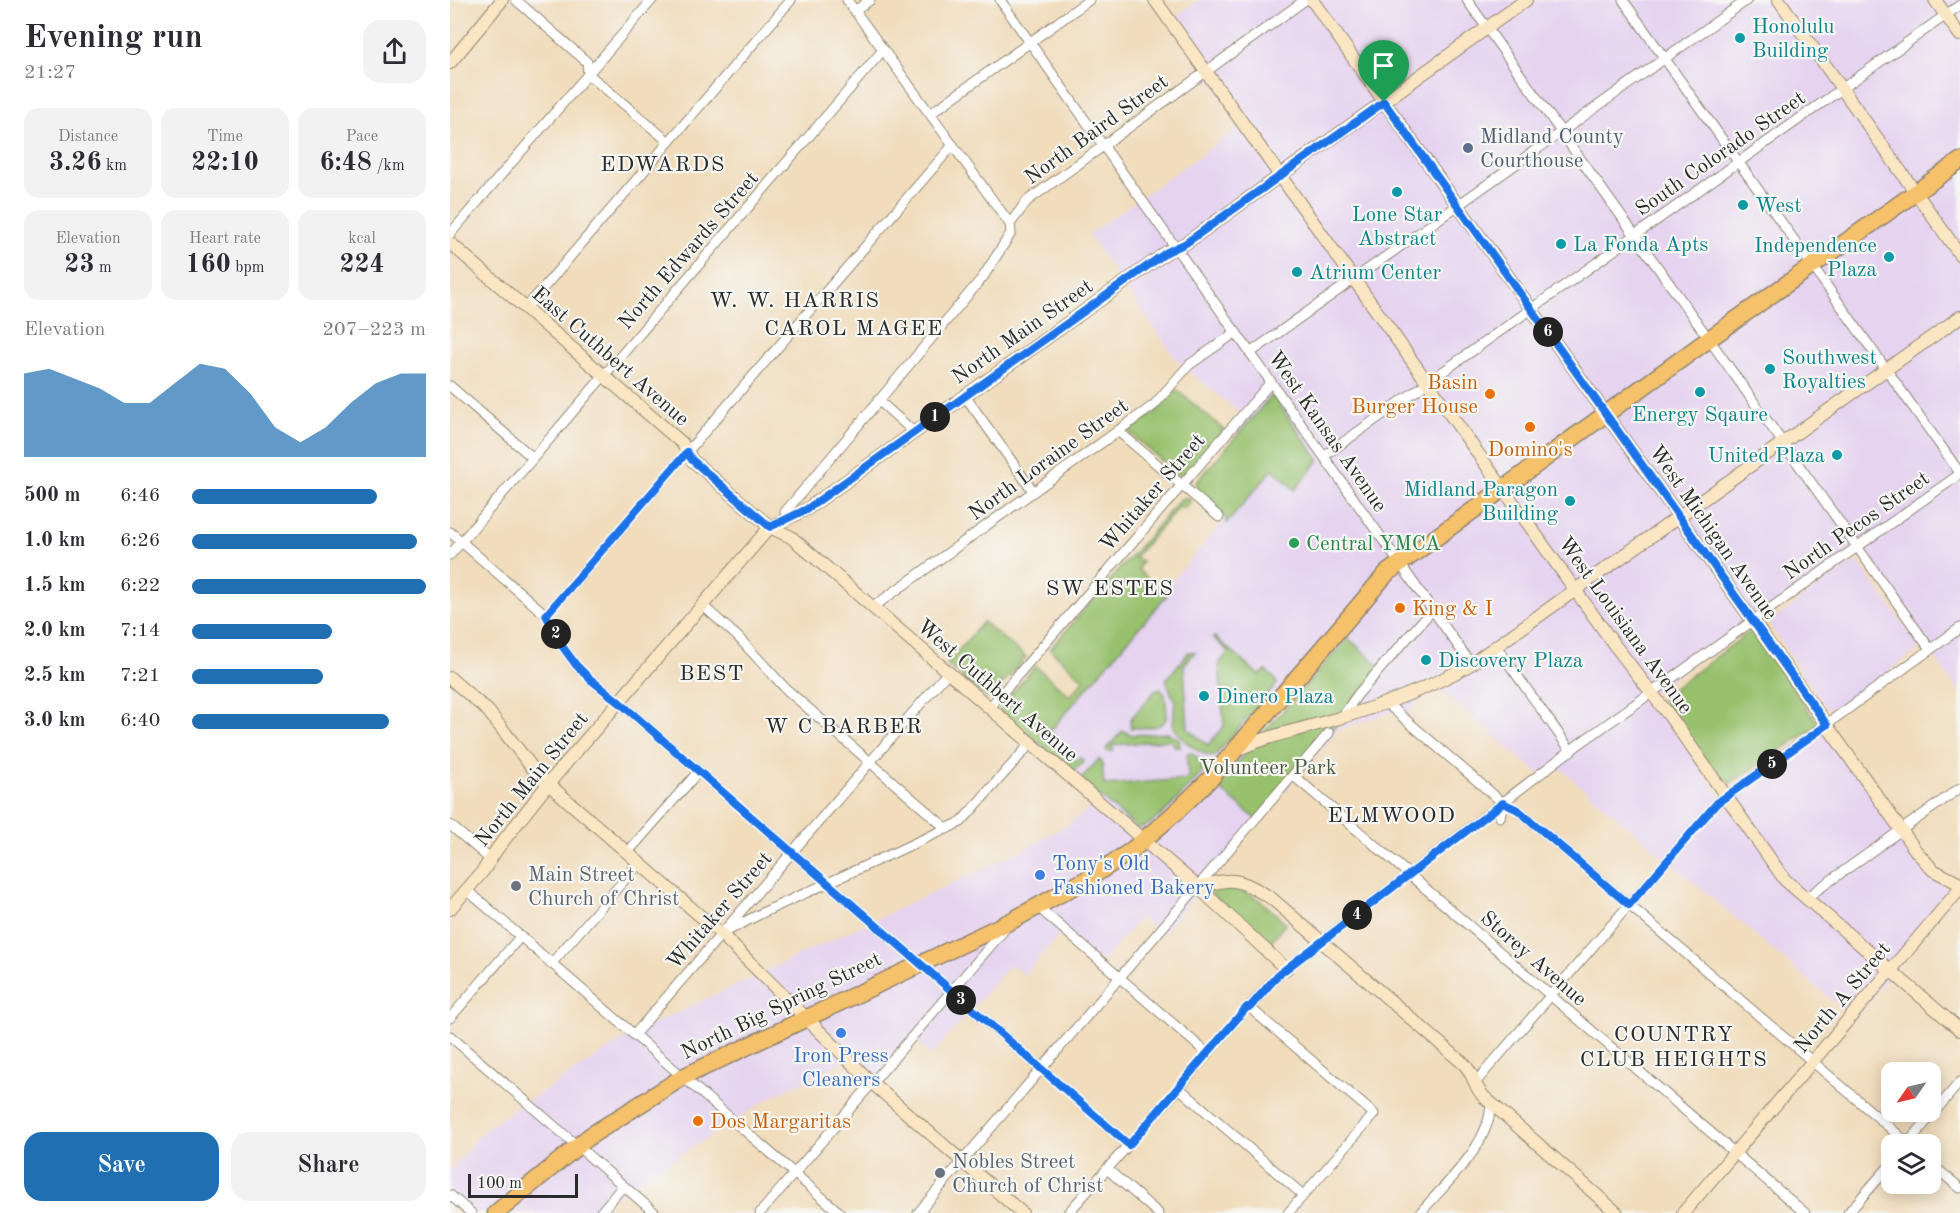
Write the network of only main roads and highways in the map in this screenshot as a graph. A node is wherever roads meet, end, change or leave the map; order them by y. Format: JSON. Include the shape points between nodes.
{"nodes":[{"id":1,"x":1960,"y":161,"type":"edge"},
{"id":2,"x":496,"y":1213,"type":"edge"}],
"edges":[{"from":1,"to":2,"type":"highway","name":"North Big Spring Street","via":[[1387,573],[1234,751],[1144,841],[1089,878],[1013,920],[683,1077],[578,1146]]}]}
